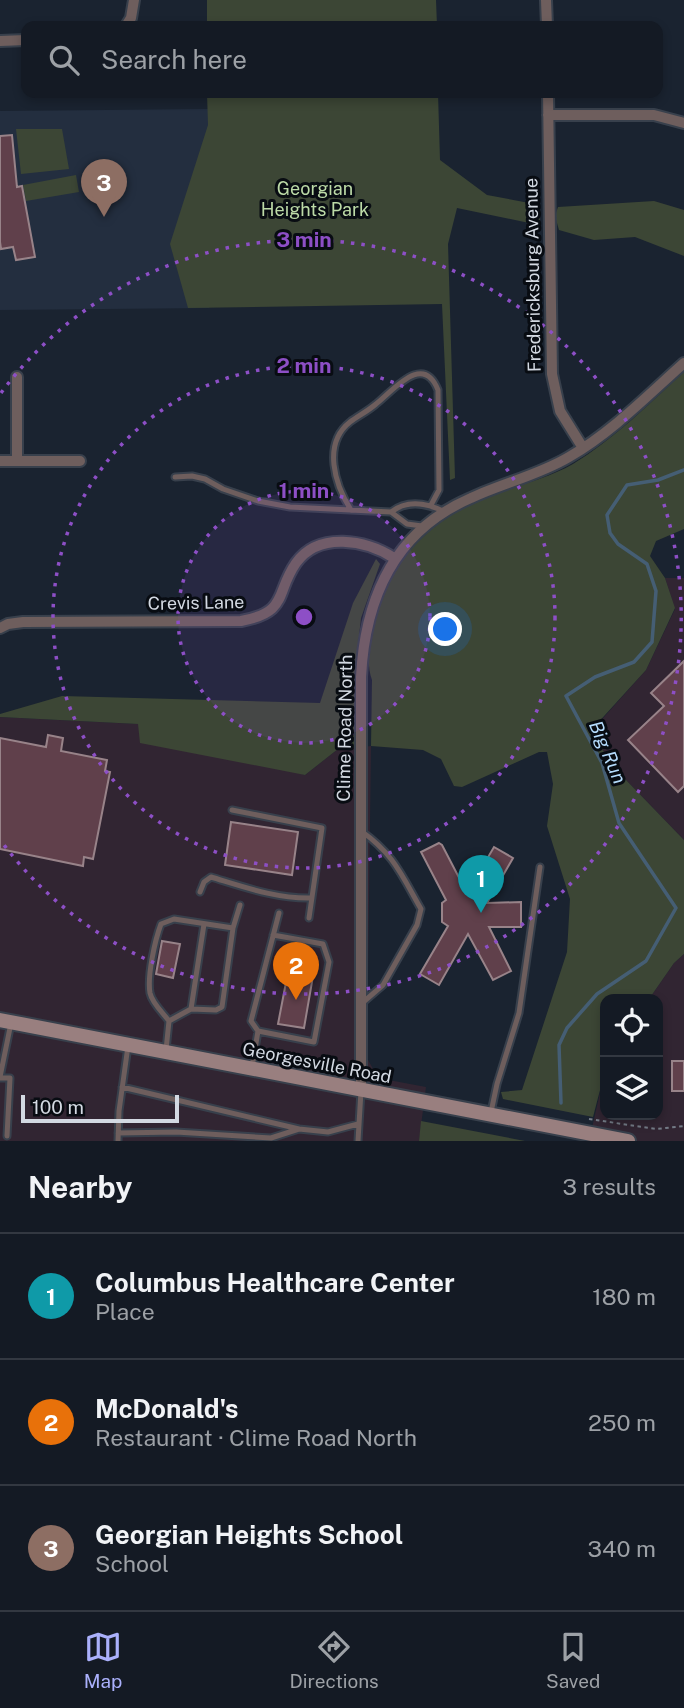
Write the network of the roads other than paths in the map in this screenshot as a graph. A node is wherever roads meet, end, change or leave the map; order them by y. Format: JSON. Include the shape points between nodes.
{"nodes":[{"id":1,"x":134,"y":0,"type":"edge"},
{"id":2,"x":546,"y":0,"type":"edge"},
{"id":3,"x":129,"y":21,"type":"edge"},
{"id":4,"x":547,"y":21,"type":"edge"},
{"id":5,"x":21,"y":40,"type":"edge"},
{"id":6,"x":0,"y":41,"type":"edge"},
{"id":7,"x":548,"y":98,"type":"edge"},
{"id":8,"x":548,"y":115,"type":"junction"},
{"id":9,"x":684,"y":123,"type":"edge"},
{"id":10,"x":684,"y":363,"type":"edge"},
{"id":11,"x":17,"y":377,"type":"dead end"},
{"id":12,"x":583,"y":448,"type":"junction"},
{"id":13,"x":0,"y":461,"type":"edge"},
{"id":14,"x":17,"y":461,"type":"junction"},
{"id":15,"x":80,"y":461,"type":"dead end"},
{"id":16,"x":175,"y":477,"type":"dead end"},
{"id":17,"x":431,"y":505,"type":"junction"},
{"id":18,"x":351,"y":510,"type":"junction"},
{"id":19,"x":391,"y":512,"type":"junction"},
{"id":20,"x":445,"y":512,"type":"junction"},
{"id":21,"x":425,"y":526,"type":"junction"},
{"id":22,"x":394,"y":558,"type":"junction"},
{"id":23,"x":0,"y":628,"type":"edge"},
{"id":24,"x":232,"y":810,"type":"dead end"},
{"id":25,"x":361,"y":831,"type":"junction"},
{"id":26,"x":540,"y":867,"type":"dead end"},
{"id":27,"x":200,"y":892,"type":"dead end"},
{"id":28,"x":312,"y":898,"type":"junction"},
{"id":29,"x":240,"y":905,"type":"dead end"},
{"id":30,"x":279,"y":913,"type":"dead end"},
{"id":31,"x":309,"y":918,"type":"dead end"},
{"id":32,"x":204,"y":924,"type":"junction"},
{"id":33,"x":233,"y":928,"type":"junction"},
{"id":34,"x":273,"y":935,"type":"junction"},
{"id":35,"x":361,"y":1004,"type":"junction"},
{"id":36,"x":191,"y":1009,"type":"junction"},
{"id":37,"x":5,"y":1021,"type":"edge"},
{"id":38,"x":169,"y":1021,"type":"junction"},
{"id":39,"x":258,"y":1031,"type":"junction"},
{"id":40,"x":128,"y":1046,"type":"junction"},
{"id":41,"x":166,"y":1053,"type":"junction"},
{"id":42,"x":251,"y":1070,"type":"junction"},
{"id":43,"x":0,"y":1078,"type":"edge"},
{"id":44,"x":122,"y":1087,"type":"junction"},
{"id":45,"x":361,"y":1091,"type":"junction"},
{"id":46,"x":491,"y":1115,"type":"junction"},
{"id":47,"x":358,"y":1124,"type":"junction"},
{"id":48,"x":299,"y":1129,"type":"junction"},
{"id":49,"x":321,"y":1131,"type":"junction"},
{"id":50,"x":118,"y":1133,"type":"junction"},
{"id":51,"x":7,"y":1136,"type":"dead end"},
{"id":52,"x":271,"y":1140,"type":"edge"},
{"id":53,"x":118,"y":1141,"type":"edge"},
{"id":54,"x":320,"y":1141,"type":"edge"},
{"id":55,"x":358,"y":1141,"type":"edge"},
{"id":56,"x":628,"y":1141,"type":"edge"}],
"edges":[{"from":1,"to":3,"type":"street"},
{"from":2,"to":4,"type":"street"},
{"from":5,"to":6,"type":"street"},
{"from":7,"to":8,"type":"street","name":"Fredericksburg Avenue"},
{"from":8,"to":9,"type":"street","via":[[654,114]]},
{"from":8,"to":12,"type":"street","name":"Fredericksburg Avenue","via":[[552,374],[559,411]]},
{"from":10,"to":12,"type":"street","name":"Clime Road North","via":[[613,428]]},
{"from":11,"to":14,"type":"street"},
{"from":12,"to":20,"type":"street","name":"Clime Road North"},
{"from":13,"to":14,"type":"street"},
{"from":14,"to":15,"type":"street"},
{"from":16,"to":18,"type":"lane","via":[[205,479],[243,497],[290,508]]},
{"from":17,"to":18,"type":"lane","via":[[439,490],[438,390],[434,380],[415,374],[340,433],[333,458],[341,494]]},
{"from":17,"to":19,"type":"lane","via":[[418,503]]},
{"from":17,"to":20,"type":"lane"},
{"from":18,"to":19,"type":"lane"},
{"from":19,"to":21,"type":"lane","via":[[407,524]]},
{"from":20,"to":21,"type":"street","name":"Clime Road North"},
{"from":21,"to":22,"type":"street","name":"Clime Road North"},
{"from":22,"to":23,"type":"street","name":"Crevis Lane","via":[[364,543],[313,548],[295,564],[282,598],[264,614],[241,621],[23,621]]},
{"from":22,"to":25,"type":"street","name":"Clime Road North","via":[[375,598],[362,655]]},
{"from":24,"to":28,"type":"lane","via":[[322,828]]},
{"from":25,"to":35,"type":"street","name":"Clime Road North"},
{"from":25,"to":35,"type":"lane","via":[[393,860],[421,909],[417,925],[383,985]]},
{"from":26,"to":46,"type":"lane","via":[[519,1013]]},
{"from":27,"to":28,"type":"lane","via":[[211,877],[260,892]]},
{"from":28,"to":31,"type":"lane"},
{"from":29,"to":33,"type":"lane"},
{"from":30,"to":34,"type":"lane"},
{"from":32,"to":33,"type":"lane"},
{"from":32,"to":36,"type":"lane"},
{"from":32,"to":38,"type":"lane","via":[[174,919],[161,925],[154,944],[150,993]]},
{"from":33,"to":36,"type":"lane","via":[[222,1007]]},
{"from":34,"to":39,"type":"lane","via":[[251,1021]]},
{"from":34,"to":39,"type":"lane","via":[[323,944],[329,962],[314,1042]]},
{"from":35,"to":45,"type":"street","name":"Clime Road North"},
{"from":36,"to":38,"type":"lane"},
{"from":37,"to":40,"type":"main road","name":"Georgesville Road"},
{"from":37,"to":43,"type":"lane"},
{"from":38,"to":41,"type":"lane"},
{"from":39,"to":42,"type":"lane"},
{"from":40,"to":41,"type":"main road","name":"Georgesville Road"},
{"from":40,"to":44,"type":"lane"},
{"from":41,"to":42,"type":"main road","name":"Georgesville Road"},
{"from":42,"to":45,"type":"main road","name":"Georgesville Road"},
{"from":43,"to":51,"type":"lane","via":[[10,1077]]},
{"from":44,"to":48,"type":"lane"},
{"from":44,"to":50,"type":"lane"},
{"from":45,"to":46,"type":"main road","name":"Georgesville Road"},
{"from":45,"to":47,"type":"lane"},
{"from":46,"to":56,"type":"main road","name":"Georgesville Road"},
{"from":47,"to":49,"type":"lane"},
{"from":47,"to":55,"type":"lane"},
{"from":48,"to":49,"type":"lane"},
{"from":48,"to":52,"type":"lane"},
{"from":49,"to":54,"type":"lane"},
{"from":50,"to":52,"type":"lane","via":[[176,1132]]},
{"from":50,"to":53,"type":"lane"}]}
